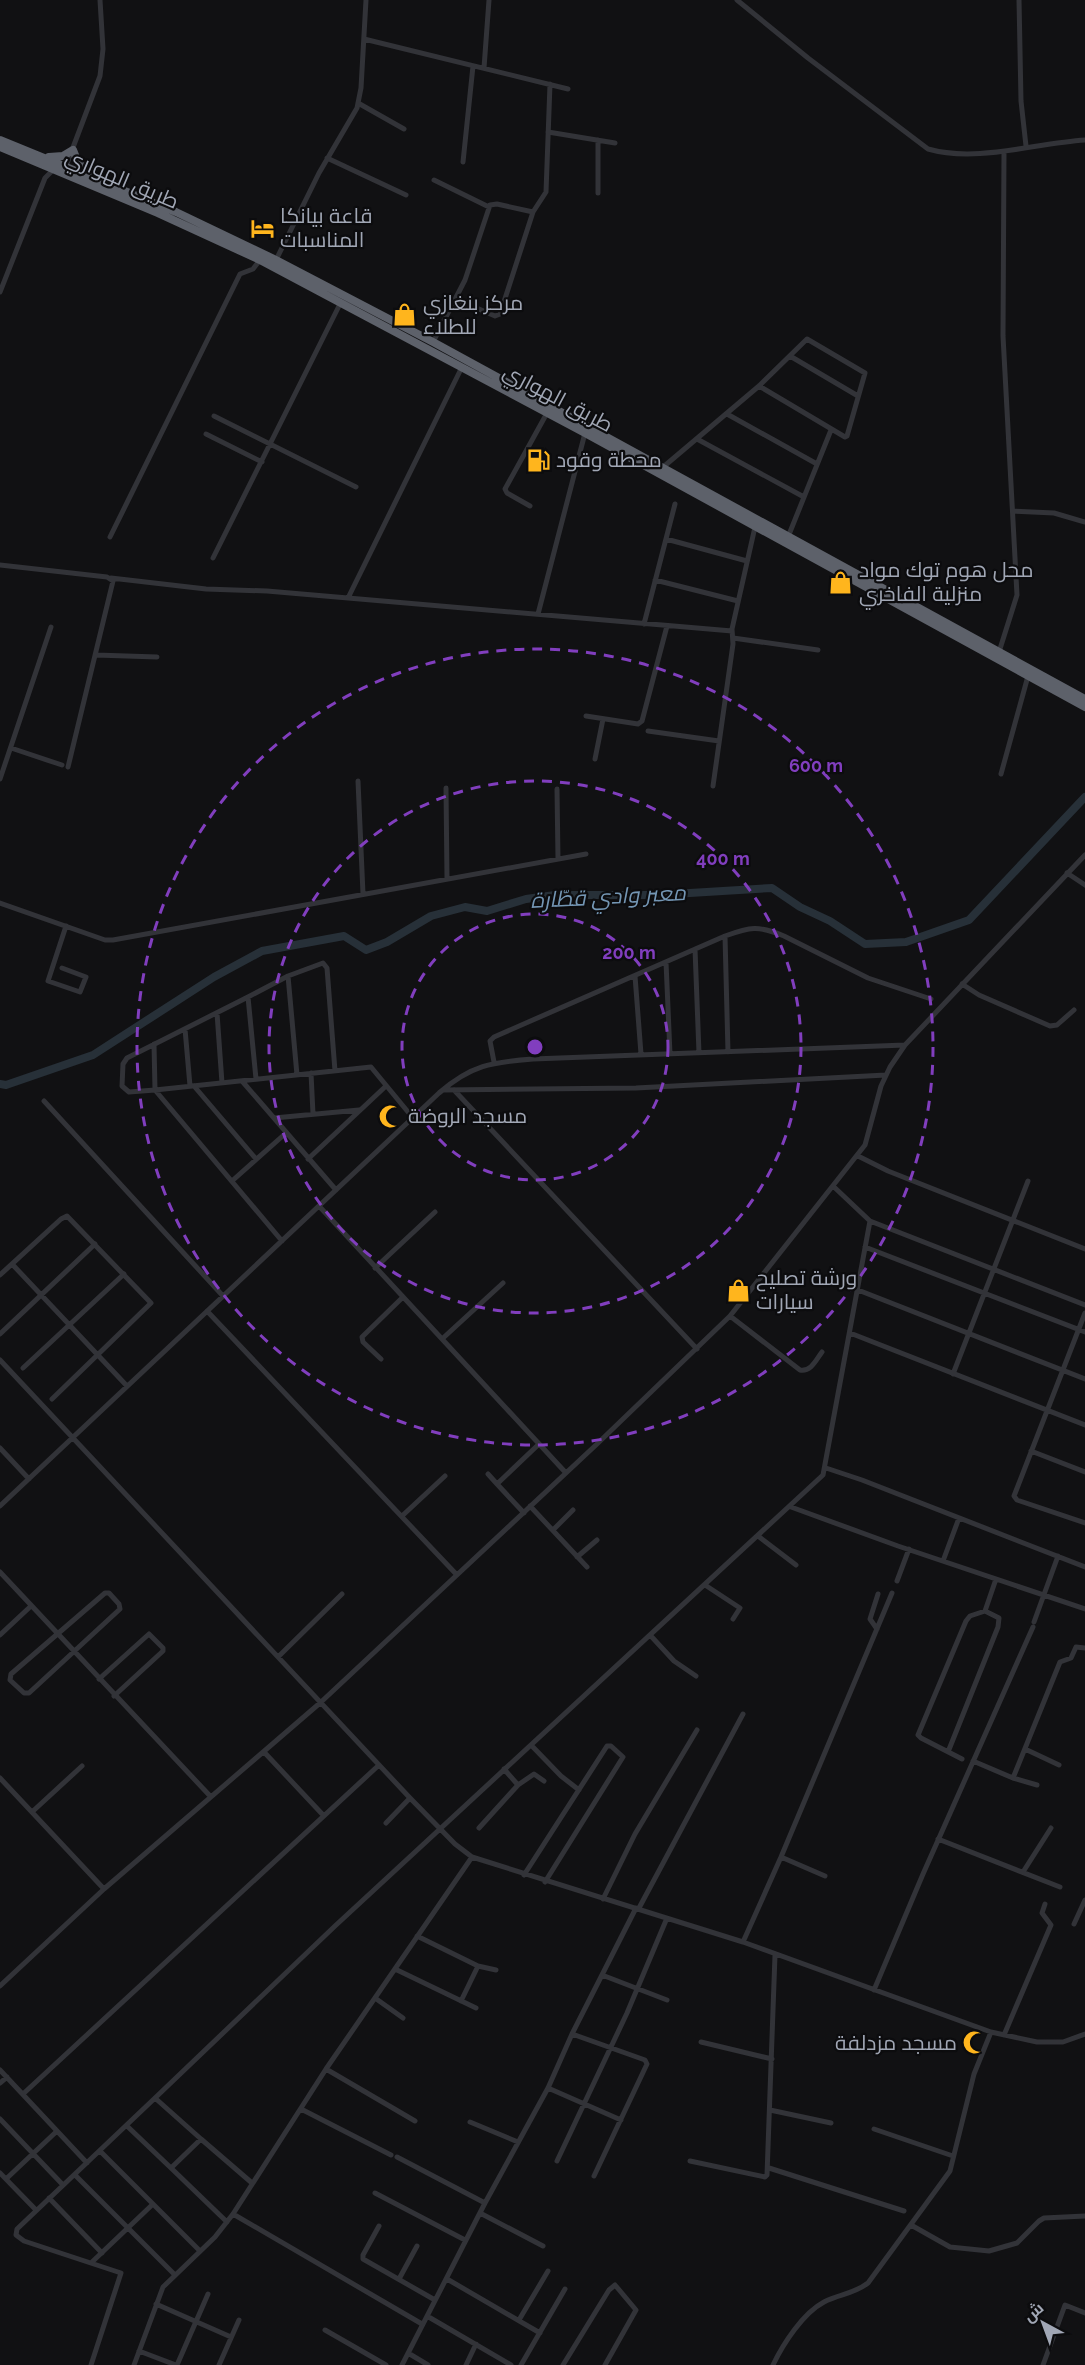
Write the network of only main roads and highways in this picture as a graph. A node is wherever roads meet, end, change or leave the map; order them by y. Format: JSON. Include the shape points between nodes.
{"nodes":[{"id":1,"x":0,"y":140,"type":"edge"},
{"id":2,"x":0,"y":147,"type":"edge"},
{"id":3,"x":41,"y":160,"type":"junction"},
{"id":4,"x":96,"y":178,"type":"junction"},
{"id":5,"x":240,"y":247,"type":"junction"},
{"id":6,"x":844,"y":572,"type":"junction"},
{"id":7,"x":1085,"y":699,"type":"edge"},
{"id":8,"x":1085,"y":707,"type":"edge"}],
"edges":[{"from":1,"to":3,"type":"highway","name":"طريق الهواري"},
{"from":2,"to":3,"type":"highway","name":"طريق الهواري"},
{"from":3,"to":4,"type":"highway","name":"طريق الهواري"},
{"from":3,"to":4,"type":"highway","via":[[72,150]]},
{"from":3,"to":5,"type":"highway","name":"طريق الهواري","via":[[54,169]]},
{"from":4,"to":5,"type":"highway","name":"طريق الهواري","via":[[176,212]]},
{"from":5,"to":6,"type":"highway","name":"طريق الهواري"},
{"from":5,"to":6,"type":"highway","name":"طريق الهواري","via":[[276,260],[433,342],[788,537]]},
{"from":6,"to":7,"type":"highway","name":"طريق الهواري"},
{"from":6,"to":8,"type":"highway","name":"طريق الهواري"}]}
